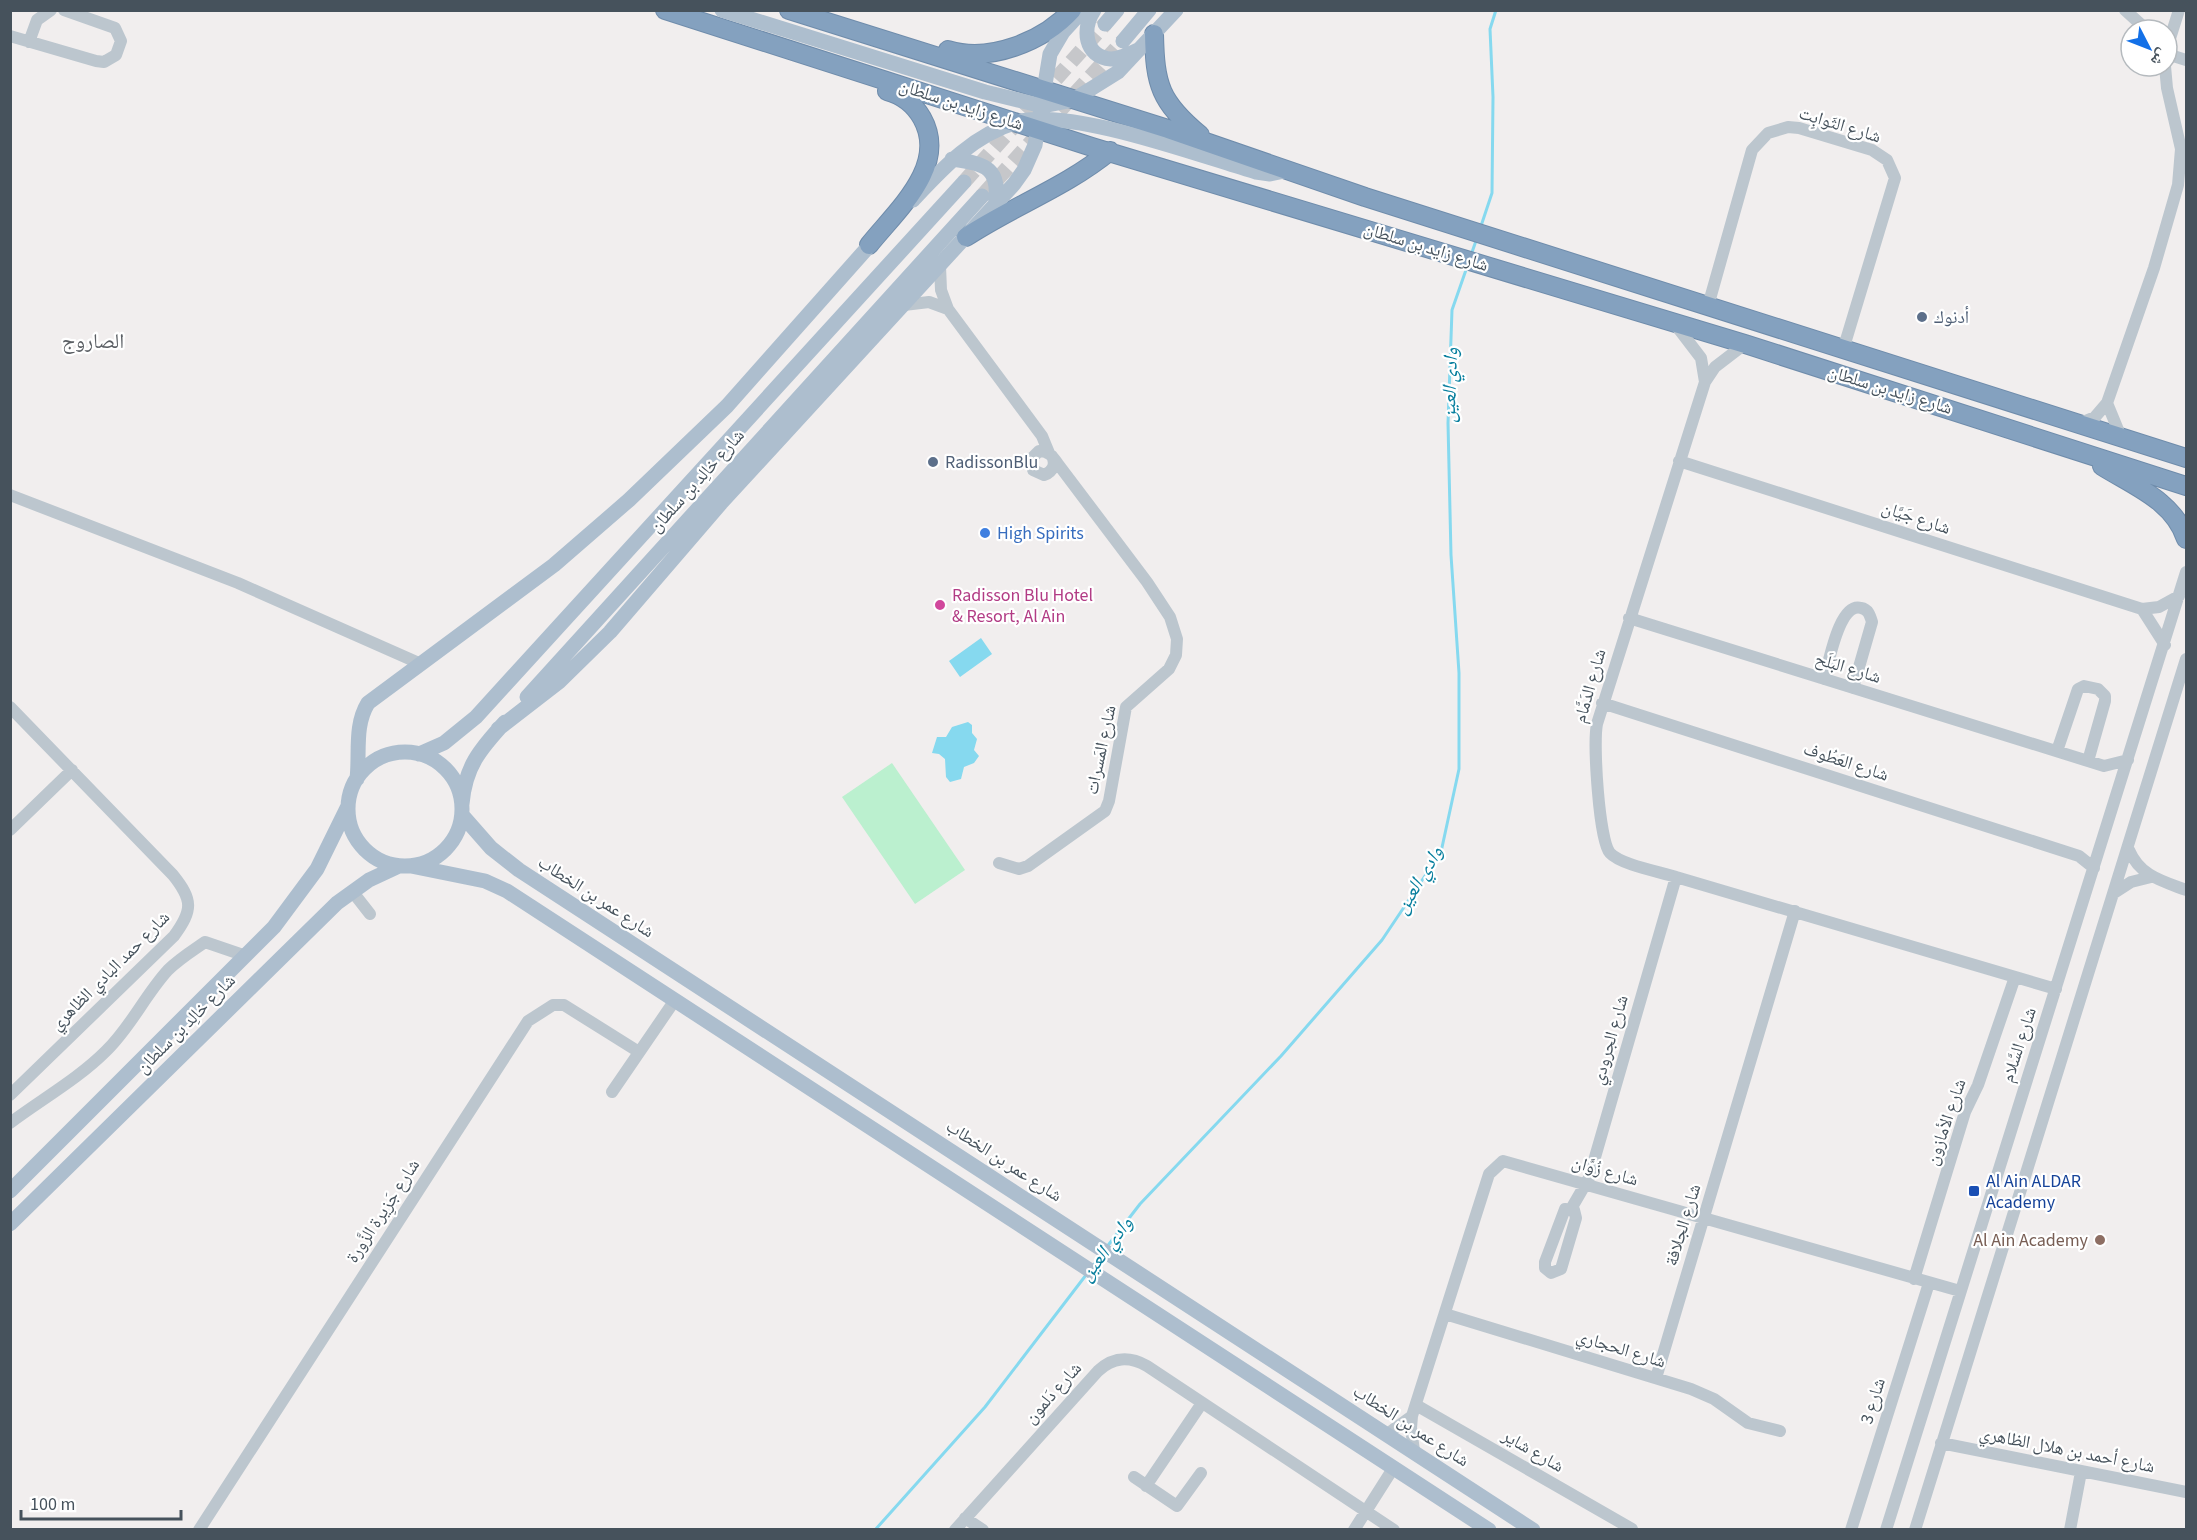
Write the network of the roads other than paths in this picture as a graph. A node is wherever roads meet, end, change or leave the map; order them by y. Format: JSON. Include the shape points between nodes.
{"nodes":[{"id":1,"x":51,"y":10,"type":"edge"},
{"id":2,"x":64,"y":10,"type":"edge"},
{"id":3,"x":665,"y":10,"type":"edge"},
{"id":4,"x":722,"y":10,"type":"edge"},
{"id":5,"x":789,"y":10,"type":"edge"},
{"id":6,"x":817,"y":10,"type":"edge"},
{"id":7,"x":1072,"y":10,"type":"edge"},
{"id":8,"x":1083,"y":10,"type":"edge"},
{"id":9,"x":1094,"y":10,"type":"edge"},
{"id":10,"x":1117,"y":10,"type":"edge"},
{"id":11,"x":1149,"y":10,"type":"edge"},
{"id":12,"x":1176,"y":10,"type":"edge"},
{"id":13,"x":1105,"y":24,"type":"tunnel mouth"},
{"id":14,"x":723,"y":29,"type":"junction"},
{"id":15,"x":10,"y":36,"type":"edge"},
{"id":16,"x":1123,"y":41,"type":"tunnel mouth"},
{"id":17,"x":1148,"y":41,"type":"junction"},
{"id":18,"x":29,"y":42,"type":"junction"},
{"id":19,"x":2166,"y":78,"type":"edge"},
{"id":20,"x":1073,"y":100,"type":"junction"},
{"id":21,"x":1041,"y":111,"type":"junction"},
{"id":22,"x":1016,"y":123,"type":"junction"},
{"id":23,"x":1211,"y":143,"type":"junction"},
{"id":24,"x":1110,"y":151,"type":"junction"},
{"id":25,"x":952,"y":159,"type":"junction"},
{"id":26,"x":1289,"y":170,"type":"junction"},
{"id":27,"x":964,"y":182,"type":"tunnel mouth"},
{"id":28,"x":981,"y":196,"type":"tunnel mouth"},
{"id":29,"x":994,"y":207,"type":"junction"},
{"id":30,"x":966,"y":237,"type":"junction"},
{"id":31,"x":869,"y":245,"type":"junction"},
{"id":32,"x":940,"y":266,"type":"junction"},
{"id":33,"x":904,"y":305,"type":"junction"},
{"id":34,"x":1708,"y":306,"type":"junction"},
{"id":35,"x":948,"y":309,"type":"junction"},
{"id":36,"x":1673,"y":322,"type":"junction"},
{"id":37,"x":1744,"y":344,"type":"junction"},
{"id":38,"x":1843,"y":350,"type":"junction"},
{"id":39,"x":1705,"y":382,"type":"junction"},
{"id":40,"x":2107,"y":403,"type":"junction"},
{"id":41,"x":1032,"y":424,"type":"junction"},
{"id":42,"x":2078,"y":424,"type":"junction"},
{"id":43,"x":2121,"y":437,"type":"junction"},
{"id":44,"x":1036,"y":452,"type":"junction"},
{"id":45,"x":2084,"y":453,"type":"junction"},
{"id":46,"x":1050,"y":454,"type":"junction"},
{"id":47,"x":2187,"y":458,"type":"edge"},
{"id":48,"x":1679,"y":461,"type":"junction"},
{"id":49,"x":1044,"y":475,"type":"junction"},
{"id":50,"x":1071,"y":482,"type":"junction"},
{"id":51,"x":2187,"y":486,"type":"edge"},
{"id":52,"x":10,"y":495,"type":"edge"},
{"id":53,"x":2187,"y":539,"type":"edge"},
{"id":54,"x":2187,"y":572,"type":"edge"},
{"id":55,"x":2179,"y":596,"type":"junction"},
{"id":56,"x":2142,"y":609,"type":"junction"},
{"id":57,"x":1629,"y":618,"type":"junction"},
{"id":58,"x":2164,"y":645,"type":"junction"},
{"id":59,"x":2187,"y":659,"type":"edge"},
{"id":60,"x":421,"y":664,"type":"junction"},
{"id":61,"x":1824,"y":679,"type":"junction"},
{"id":62,"x":1853,"y":688,"type":"junction"},
{"id":63,"x":1602,"y":703,"type":"junction"},
{"id":64,"x":10,"y":707,"type":"edge"},
{"id":65,"x":498,"y":729,"type":"junction"},
{"id":66,"x":2057,"y":751,"type":"junction"},
{"id":67,"x":419,"y":754,"type":"junction"},
{"id":68,"x":2128,"y":760,"type":"junction"},
{"id":69,"x":2088,"y":761,"type":"junction"},
{"id":70,"x":2104,"y":766,"type":"junction"},
{"id":71,"x":72,"y":770,"type":"junction"},
{"id":72,"x":357,"y":779,"type":"junction"},
{"id":73,"x":2120,"y":788,"type":"junction"},
{"id":74,"x":348,"y":806,"type":"junction"},
{"id":75,"x":462,"y":810,"type":"junction"},
{"id":76,"x":10,"y":830,"type":"edge"},
{"id":77,"x":2100,"y":844,"type":"junction"},
{"id":78,"x":2129,"y":850,"type":"junction"},
{"id":79,"x":2079,"y":856,"type":"junction"},
{"id":80,"x":999,"y":863,"type":"dead end"},
{"id":81,"x":405,"y":866,"type":"junction"},
{"id":82,"x":2094,"y":868,"type":"junction"},
{"id":83,"x":1676,"y":877,"type":"junction"},
{"id":84,"x":2151,"y":877,"type":"junction"},
{"id":85,"x":2187,"y":890,"type":"edge"},
{"id":86,"x":352,"y":891,"type":"junction"},
{"id":87,"x":2114,"y":893,"type":"junction"},
{"id":88,"x":1795,"y":911,"type":"junction"},
{"id":89,"x":370,"y":914,"type":"dead end"},
{"id":90,"x":246,"y":956,"type":"junction"},
{"id":91,"x":2015,"y":977,"type":"junction"},
{"id":92,"x":2056,"y":989,"type":"junction"},
{"id":93,"x":675,"y":1000,"type":"junction"},
{"id":94,"x":639,"y":1052,"type":"junction"},
{"id":95,"x":612,"y":1092,"type":"dead end"},
{"id":96,"x":10,"y":1095,"type":"edge"},
{"id":97,"x":10,"y":1124,"type":"edge"},
{"id":98,"x":1586,"y":1185,"type":"junction"},
{"id":99,"x":12,"y":1188,"type":"edge"},
{"id":100,"x":1571,"y":1209,"type":"junction"},
{"id":101,"x":1704,"y":1218,"type":"junction"},
{"id":102,"x":10,"y":1224,"type":"edge"},
{"id":103,"x":1914,"y":1279,"type":"junction"},
{"id":104,"x":1929,"y":1283,"type":"junction"},
{"id":105,"x":1960,"y":1292,"type":"junction"},
{"id":106,"x":1445,"y":1314,"type":"junction"},
{"id":107,"x":1656,"y":1378,"type":"junction"},
{"id":108,"x":1202,"y":1403,"type":"junction"},
{"id":109,"x":1414,"y":1410,"type":"junction"},
{"id":110,"x":1780,"y":1431,"type":"dead end"},
{"id":111,"x":1387,"y":1434,"type":"junction"},
{"id":112,"x":1941,"y":1443,"type":"junction"},
{"id":113,"x":1414,"y":1451,"type":"junction"},
{"id":114,"x":1394,"y":1467,"type":"junction"},
{"id":115,"x":2081,"y":1472,"type":"junction"},
{"id":116,"x":1201,"y":1473,"type":"dead end"},
{"id":117,"x":1134,"y":1477,"type":"dead end"},
{"id":118,"x":1146,"y":1486,"type":"junction"},
{"id":119,"x":2187,"y":1492,"type":"edge"},
{"id":120,"x":1366,"y":1510,"type":"junction"},
{"id":121,"x":965,"y":1518,"type":"junction"},
{"id":122,"x":1632,"y":1529,"type":"edge"},
{"id":123,"x":200,"y":1530,"type":"edge"},
{"id":124,"x":955,"y":1530,"type":"edge"},
{"id":125,"x":983,"y":1530,"type":"edge"},
{"id":126,"x":1354,"y":1530,"type":"edge"},
{"id":127,"x":1394,"y":1530,"type":"edge"},
{"id":128,"x":1489,"y":1530,"type":"edge"},
{"id":129,"x":1533,"y":1530,"type":"edge"},
{"id":130,"x":1851,"y":1530,"type":"edge"},
{"id":131,"x":1886,"y":1530,"type":"edge"},
{"id":132,"x":1915,"y":1530,"type":"edge"},
{"id":133,"x":2070,"y":1530,"type":"edge"}],
"edges":[{"from":1,"to":18,"type":"street","via":[[37,20]]},
{"from":2,"to":18,"type":"street","via":[[115,28],[121,41],[116,55],[104,62],[96,61]]},
{"from":3,"to":14,"type":"highway","name":"شارع زايد بن سلطان"},
{"from":4,"to":21,"type":"main road"},
{"from":5,"to":21,"type":"highway","name":"شارع زايد بن سلطان"},
{"from":6,"to":7,"type":"highway","via":[[953,52],[976,54],[1048,32]]},
{"from":8,"to":21,"type":"main road","via":[[1055,43],[1048,61]]},
{"from":9,"to":17,"type":"main road","via":[[1086,35],[1097,54],[1118,58]]},
{"from":10,"to":13,"type":"main road"},
{"from":11,"to":16,"type":"main road"},
{"from":12,"to":17,"type":"main road"},
{"from":14,"to":22,"type":"highway","name":"شارع زايد بن سلطان"},
{"from":14,"to":31,"type":"highway","via":[[770,54],[895,93],[917,109],[929,138],[927,165],[910,195]]},
{"from":15,"to":18,"type":"street"},
{"from":17,"to":20,"type":"main road","via":[[1119,72]]},
{"from":17,"to":23,"type":"highway","via":[[1161,93],[1177,115]]},
{"from":19,"to":40,"type":"street","via":[[2181,148],[2178,185]]},
{"from":20,"to":21,"type":"highway","name":"شارع زايد بن سلطان"},
{"from":20,"to":23,"type":"highway","name":"شارع زايد بن سلطان"},
{"from":21,"to":22,"type":"highway","name":"شارع زايد بن سلطان"},
{"from":21,"to":24,"type":"highway","name":"شارع زايد بن سلطان"},
{"from":21,"to":26,"type":"main road","via":[[1256,172]]},
{"from":21,"to":29,"type":"main road","via":[[1031,156]]},
{"from":22,"to":25,"type":"main road","via":[[995,131]]},
{"from":23,"to":26,"type":"highway","name":"شارع زايد بن سلطان"},
{"from":24,"to":30,"type":"highway","via":[[1065,184],[1012,208]]},
{"from":24,"to":36,"type":"highway","name":"شارع زايد بن سلطان"},
{"from":25,"to":29,"type":"main road","via":[[986,166],[994,174]]},
{"from":25,"to":31,"type":"main road"},
{"from":26,"to":34,"type":"highway","name":"شارع زايد بن سلطان"},
{"from":27,"to":67,"type":"main road","name":"شارع خالِد بن سلطان","via":[[483,710],[444,743]]},
{"from":28,"to":65,"type":"main road","name":"شارع خالِد بن سلطان"},
{"from":29,"to":30,"type":"main road"},
{"from":30,"to":32,"type":"main road"},
{"from":31,"to":60,"type":"main road","via":[[727,406],[653,478],[554,565]]},
{"from":32,"to":33,"type":"main road"},
{"from":32,"to":35,"type":"street","name":"شارع المَسرات","via":[[941,290]]},
{"from":33,"to":35,"type":"street","via":[[928,302]]},
{"from":33,"to":65,"type":"main road","via":[[734,488],[610,632],[560,681]]},
{"from":34,"to":38,"type":"highway","name":"شارع زايد بن سلطان"},
{"from":34,"to":38,"type":"street","name":"شارع الثَوابِت","via":[[1748,164],[1760,139],[1788,127],[1872,150],[1887,160],[1895,178]]},
{"from":35,"to":41,"type":"street","name":"شارع المَسرات"},
{"from":36,"to":37,"type":"highway","name":"شارع زايد بن سلطان"},
{"from":36,"to":39,"type":"street","via":[[1701,358]]},
{"from":37,"to":39,"type":"street","name":"شارع الدَمَّام","via":[[1715,367]]},
{"from":37,"to":45,"type":"highway","name":"شارع زايد بن سلطان"},
{"from":38,"to":42,"type":"highway","name":"شارع زايد بن سلطان"},
{"from":39,"to":48,"type":"street","name":"شارع الدَمَّام"},
{"from":40,"to":42,"type":"street","via":[[2095,417]]},
{"from":40,"to":43,"type":"street"},
{"from":41,"to":44,"type":"street","name":"شارع المَسرات"},
{"from":41,"to":46,"type":"street","name":"شارع المَسرات"},
{"from":42,"to":43,"type":"highway","name":"شارع زايد بن سلطان"},
{"from":43,"to":47,"type":"highway","name":"شارع زايد بن سلطان"},
{"from":44,"to":46,"type":"street"},
{"from":44,"to":49,"type":"street","via":[[1030,459],[1031,467]]},
{"from":45,"to":51,"type":"highway","name":"شارع زايد بن سلطان"},
{"from":45,"to":53,"type":"highway","via":[[2170,510]]},
{"from":46,"to":49,"type":"street","via":[[1053,468]]},
{"from":46,"to":50,"type":"street","name":"شارع المَسرات"},
{"from":48,"to":56,"type":"street","name":"شارع جَيَّان"},
{"from":48,"to":57,"type":"street","name":"شارع الدَمَّام"},
{"from":49,"to":50,"type":"street"},
{"from":50,"to":80,"type":"street","name":"شارع المَسرات","via":[[1170,617],[1177,639],[1176,655],[1169,669],[1126,706],[1105,811],[1028,866],[1019,869]]},
{"from":52,"to":60,"type":"street","via":[[238,583]]},
{"from":54,"to":55,"type":"street","name":"شارع السَّلام"},
{"from":55,"to":56,"type":"street","via":[[2159,607]]},
{"from":55,"to":58,"type":"street","name":"شارع السَّلام"},
{"from":56,"to":58,"type":"street"},
{"from":57,"to":61,"type":"street","name":"شارع البَلَح"},
{"from":57,"to":63,"type":"street","name":"شارع الدَمَّام"},
{"from":58,"to":68,"type":"street","name":"شارع السَّلام"},
{"from":59,"to":78,"type":"street"},
{"from":60,"to":72,"type":"main road","via":[[368,703],[361,716]]},
{"from":61,"to":62,"type":"street","name":"شارع البَلَح"},
{"from":61,"to":62,"type":"street","via":[[1844,614],[1861,608],[1872,622]]},
{"from":62,"to":66,"type":"street","name":"شارع البَلَح"},
{"from":63,"to":79,"type":"street","name":"شارع العَطُوف"},
{"from":63,"to":83,"type":"street","name":"شارع الدَمَّام","via":[[1593,747],[1606,847],[1619,859]]},
{"from":64,"to":71,"type":"street","name":"شارع حمد البادي الظاهري"},
{"from":65,"to":75,"type":"main road","name":"شارع خالِد بن سلطان","via":[[467,771]]},
{"from":66,"to":69,"type":"street","name":"شارع البَلَح"},
{"from":66,"to":69,"type":"street","via":[[2078,689],[2098,689],[2105,700]]},
{"from":67,"to":72,"type":"main road","via":[[391,754],[378,759]]},
{"from":67,"to":75,"type":"main road","via":[[444,767],[453,778]]},
{"from":68,"to":70,"type":"street"},
{"from":68,"to":73,"type":"street","name":"شارع السَّلام"},
{"from":69,"to":70,"type":"street","name":"شارع البَلَح"},
{"from":70,"to":73,"type":"street"},
{"from":71,"to":76,"type":"street"},
{"from":71,"to":96,"type":"street","name":"شارع حمد البادي الظاهري","via":[[173,875],[189,898],[189,909],[174,936]]},
{"from":72,"to":74,"type":"main road"},
{"from":73,"to":77,"type":"street","name":"شارع السَّلام"},
{"from":74,"to":81,"type":"main road","via":[[350,824],[362,846],[382,862]]},
{"from":74,"to":90,"type":"main road","name":"شارع خالِد بن سلطان","via":[[296,901]]},
{"from":75,"to":81,"type":"main road","via":[[458,831],[439,855]]},
{"from":75,"to":111,"type":"main road","name":"شارع عمر بن الخطاب","via":[[502,858]]},
{"from":77,"to":79,"type":"street"},
{"from":77,"to":82,"type":"street","name":"شارع السَّلام"},
{"from":78,"to":84,"type":"street","via":[[2137,866]]},
{"from":78,"to":87,"type":"street"},
{"from":79,"to":82,"type":"street","name":"شارع العَطُوف"},
{"from":81,"to":86,"type":"main road","name":"شارع خالِد بن سلطان"},
{"from":81,"to":93,"type":"main road","via":[[485,881],[507,891]]},
{"from":82,"to":92,"type":"street","name":"شارع السَّلام"},
{"from":83,"to":88,"type":"street","name":"شارع الدَمَّام"},
{"from":83,"to":98,"type":"street","name":"شارع الجرودي"},
{"from":84,"to":85,"type":"street"},
{"from":84,"to":87,"type":"street","via":[[2131,882]]},
{"from":86,"to":89,"type":"street"},
{"from":86,"to":102,"type":"main road","name":"شارع خالِد بن سلطان"},
{"from":87,"to":112,"type":"street"},
{"from":88,"to":91,"type":"street","name":"شارع الدَمَّام"},
{"from":88,"to":101,"type":"street","name":"شارع الجلافة"},
{"from":90,"to":97,"type":"street","via":[[205,942],[180,959],[107,1050]]},
{"from":90,"to":99,"type":"main road","name":"شارع خالِد بن سلطان"},
{"from":91,"to":92,"type":"street","name":"شارع الدَمَّام"},
{"from":91,"to":103,"type":"street","name":"شارع الأمازون","via":[[1965,1112]]},
{"from":92,"to":105,"type":"street","name":"شارع السَّلام"},
{"from":93,"to":94,"type":"street"},
{"from":93,"to":114,"type":"main road"},
{"from":94,"to":95,"type":"street"},
{"from":94,"to":123,"type":"street","name":"شارع جَزِيرة الزَّورة","via":[[564,1005],[541,1010],[528,1021]]},
{"from":98,"to":100,"type":"street","name":"شارع الجرودي"},
{"from":98,"to":101,"type":"street","name":"شارع زُوَّان"},
{"from":98,"to":106,"type":"street","name":"شارع زُوَّان","via":[[1510,1162],[1497,1163],[1489,1173]]},
{"from":100,"to":100,"type":"street","name":"شارع الجرودي","via":[[1562,1213],[1545,1262],[1551,1273],[1561,1269],[1568,1247],[1576,1218]]},
{"from":101,"to":103,"type":"street","name":"شارع زُوَّان"},
{"from":101,"to":107,"type":"street","name":"شارع الجلافة"},
{"from":103,"to":104,"type":"street","name":"شارع زُوَّان"},
{"from":104,"to":105,"type":"street","name":"شارع زُوَّان"},
{"from":104,"to":130,"type":"street","name":"شارع 3"},
{"from":105,"to":131,"type":"street","name":"شارع السَّلام"},
{"from":106,"to":107,"type":"street","name":"شارع الحجاري"},
{"from":106,"to":109,"type":"street","name":"شارع زُوَّان"},
{"from":107,"to":110,"type":"street","name":"شارع الحجاري","via":[[1705,1394],[1748,1423]]},
{"from":108,"to":118,"type":"street"},
{"from":108,"to":120,"type":"street","name":"شارع دَلمون"},
{"from":108,"to":121,"type":"street","name":"شارع دَلمون","via":[[1138,1361],[1107,1362]]},
{"from":109,"to":111,"type":"street"},
{"from":109,"to":113,"type":"street","name":"شارع زُوَّان"},
{"from":109,"to":122,"type":"street","name":"شارع شاير"},
{"from":111,"to":113,"type":"main road","name":"شارع عمر بن الخطاب"},
{"from":112,"to":115,"type":"street","name":"شارع أحمد بن هلال الظاهري"},
{"from":112,"to":132,"type":"street"},
{"from":113,"to":129,"type":"main road","name":"شارع عمر بن الخطاب"},
{"from":114,"to":120,"type":"street"},
{"from":114,"to":128,"type":"main road"},
{"from":115,"to":119,"type":"street","name":"شارع أحمد بن هلال الظاهري"},
{"from":115,"to":133,"type":"street"},
{"from":116,"to":118,"type":"street","via":[[1177,1506]]},
{"from":117,"to":118,"type":"street"},
{"from":120,"to":126,"type":"street"},
{"from":120,"to":127,"type":"street","name":"شارع دَلمون"},
{"from":121,"to":124,"type":"street","name":"شارع دَلمون"},
{"from":121,"to":125,"type":"street"}]}
